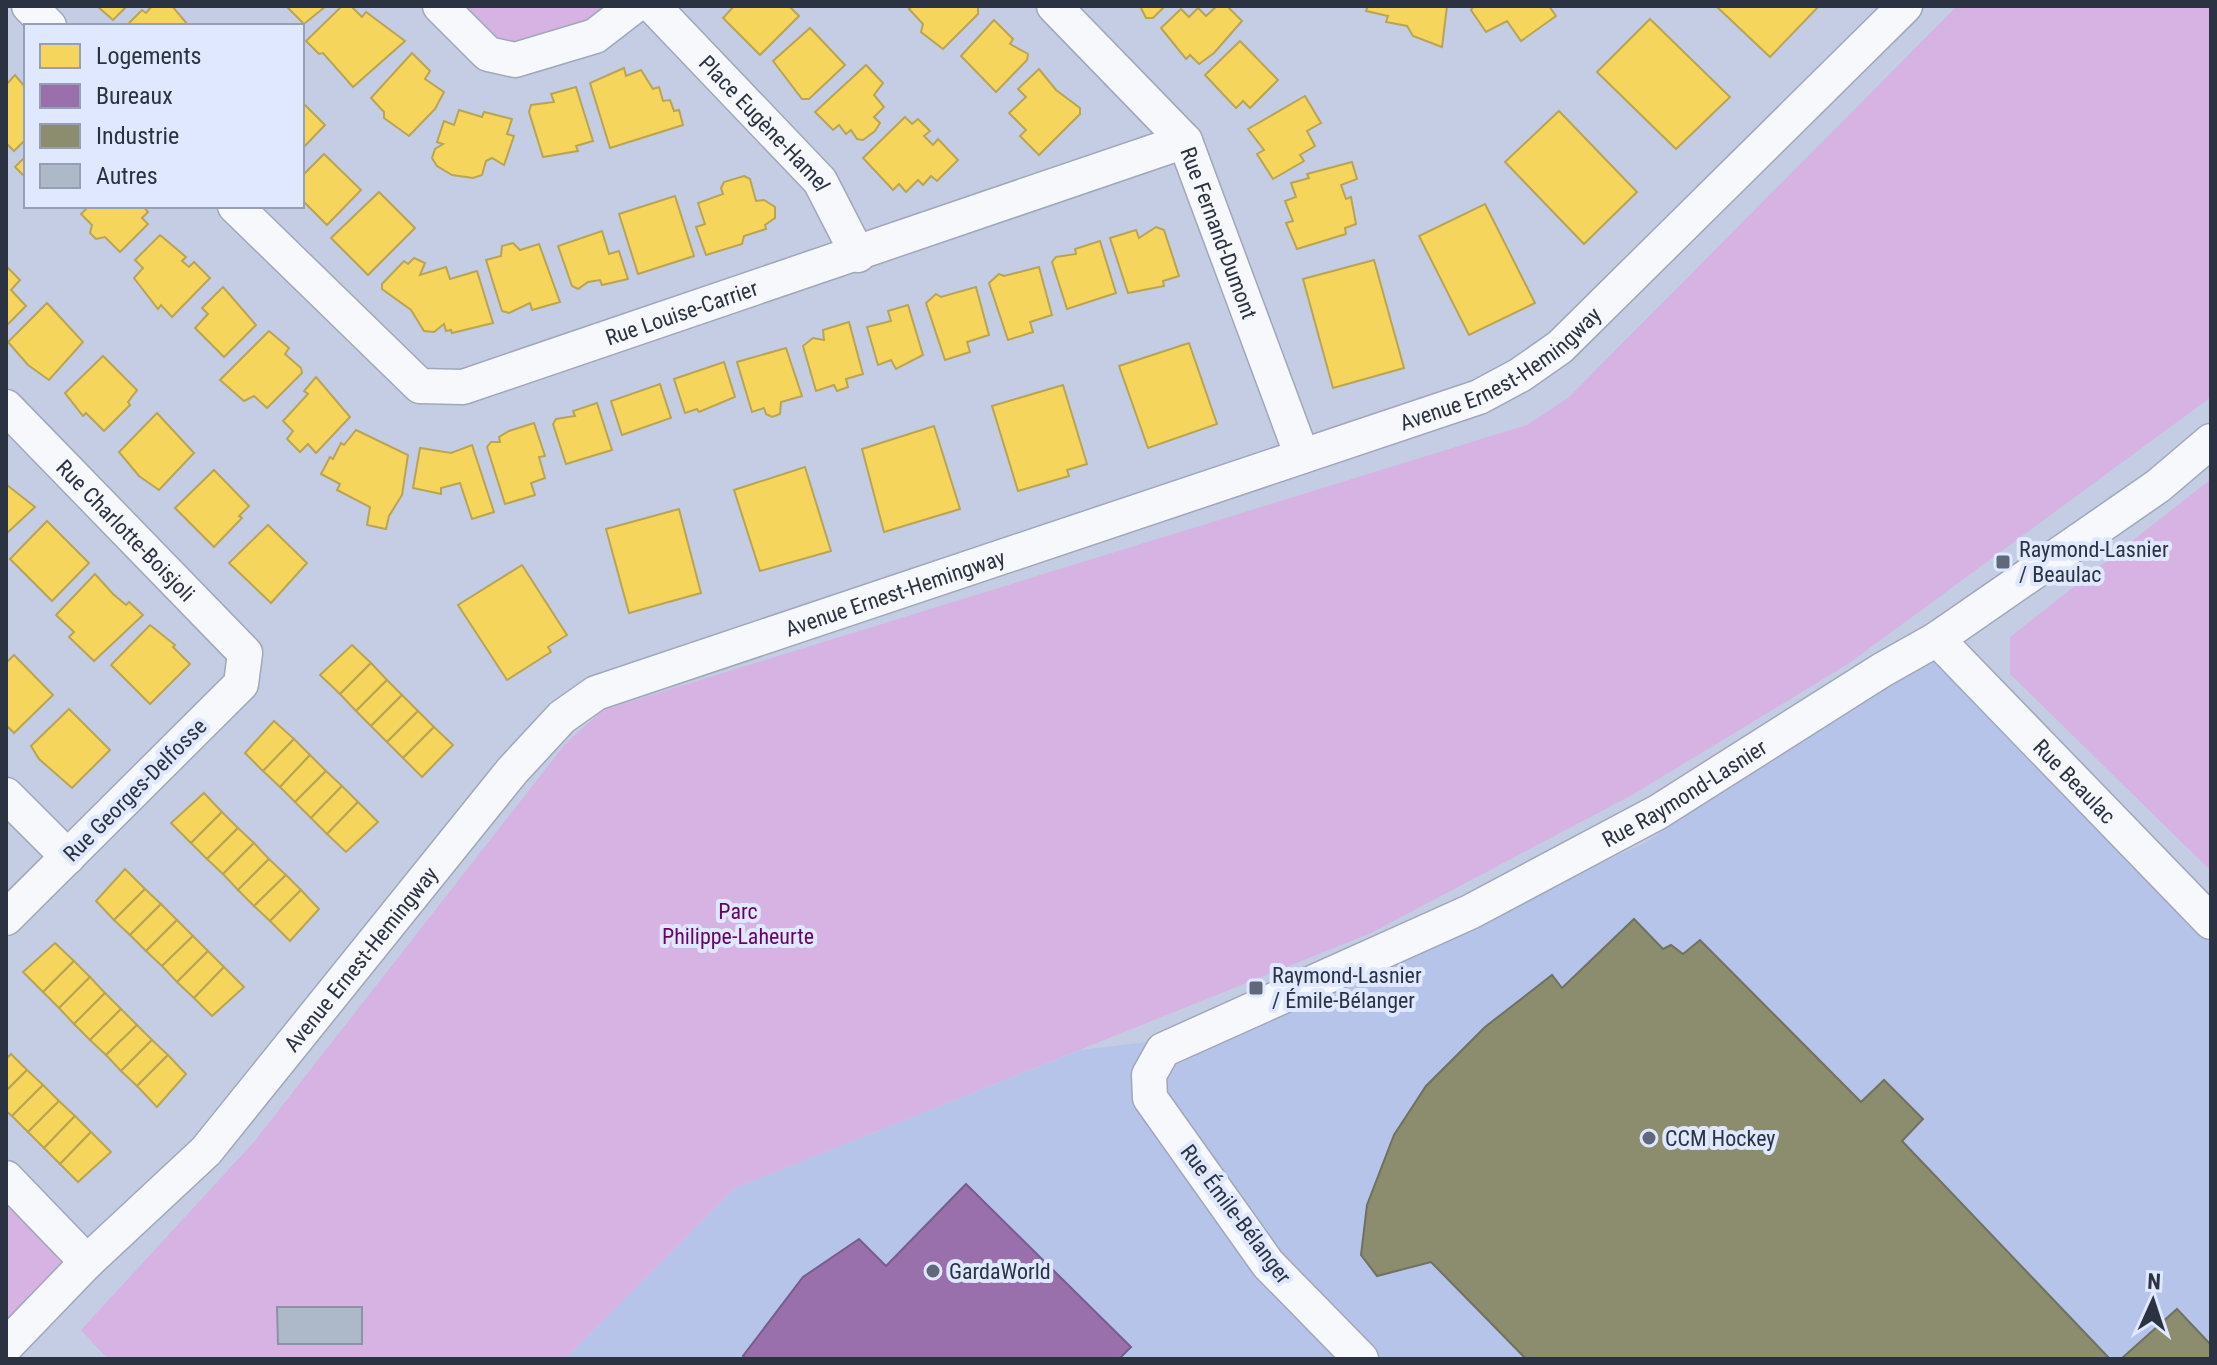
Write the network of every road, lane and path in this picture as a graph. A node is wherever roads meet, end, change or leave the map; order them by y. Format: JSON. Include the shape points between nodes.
{"nodes":[{"id":1,"x":29,"y":6,"type":"edge"},
{"id":2,"x":440,"y":6,"type":"edge"},
{"id":3,"x":634,"y":6,"type":"edge"},
{"id":4,"x":653,"y":6,"type":"edge"},
{"id":5,"x":1054,"y":6,"type":"edge"},
{"id":6,"x":1905,"y":6,"type":"edge"},
{"id":7,"x":47,"y":24,"type":"edge"},
{"id":8,"x":1185,"y":141,"type":"junction"},
{"id":9,"x":237,"y":208,"type":"edge"},
{"id":10,"x":858,"y":255,"type":"junction"},
{"id":11,"x":6,"y":407,"type":"edge"},
{"id":12,"x":2211,"y":441,"type":"edge"},
{"id":13,"x":1302,"y":456,"type":"junction"},
{"id":14,"x":1937,"y":639,"type":"junction"},
{"id":15,"x":245,"y":653,"type":"joint"},
{"id":16,"x":6,"y":795,"type":"edge"},
{"id":17,"x":68,"y":857,"type":"junction"},
{"id":18,"x":6,"y":918,"type":"edge"},
{"id":19,"x":2211,"y":922,"type":"edge"},
{"id":20,"x":1150,"y":1098,"type":"joint"},
{"id":21,"x":6,"y":1178,"type":"edge"},
{"id":22,"x":87,"y":1262,"type":"junction"},
{"id":23,"x":6,"y":1346,"type":"edge"},
{"id":24,"x":1361,"y":1359,"type":"edge"}],
"edges":[{"from":1,"to":7,"type":"street"},
{"from":2,"to":3,"type":"street","via":[[488,54],[515,60],[595,36]]},
{"from":4,"to":10,"type":"street","name":"Place Eugène-Hamel","via":[[820,181]]},
{"from":5,"to":8,"type":"street","name":"Rue Fernand-Dumont"},
{"from":6,"to":13,"type":"street","name":"Avenue Ernest-Hemingway","via":[[1560,347],[1479,397]]},
{"from":8,"to":10,"type":"street","name":"Rue Louise-Carrier"},
{"from":8,"to":13,"type":"street","name":"Rue Fernand-Dumont"},
{"from":9,"to":10,"type":"street","name":"Rue Louise-Carrier","via":[[420,386],[463,387]]},
{"from":11,"to":15,"type":"street","name":"Rue Charlotte-Boisjoli"},
{"from":12,"to":14,"type":"street","name":"Rue Raymond-Lasnier","via":[[2158,486]]},
{"from":13,"to":22,"type":"street","name":"Avenue Ernest-Hemingway","via":[[596,693],[562,717],[512,771],[206,1151]]},
{"from":14,"to":19,"type":"street","name":"Rue Beaulac"},
{"from":14,"to":20,"type":"street","name":"Rue Raymond-Lasnier","via":[[1658,812],[1470,912],[1163,1050],[1149,1075]]},
{"from":15,"to":17,"type":"street","name":"Rue Georges-Delfosse","via":[[241,684]]},
{"from":16,"to":17,"type":"street"},
{"from":17,"to":18,"type":"street","name":"Rue Georges-Delfosse"},
{"from":20,"to":24,"type":"street","name":"Rue Émile-Bélanger","via":[[1268,1264]]},
{"from":21,"to":22,"type":"street"},
{"from":22,"to":23,"type":"street","name":"Avenue Ernest-Hemingway"}]}
